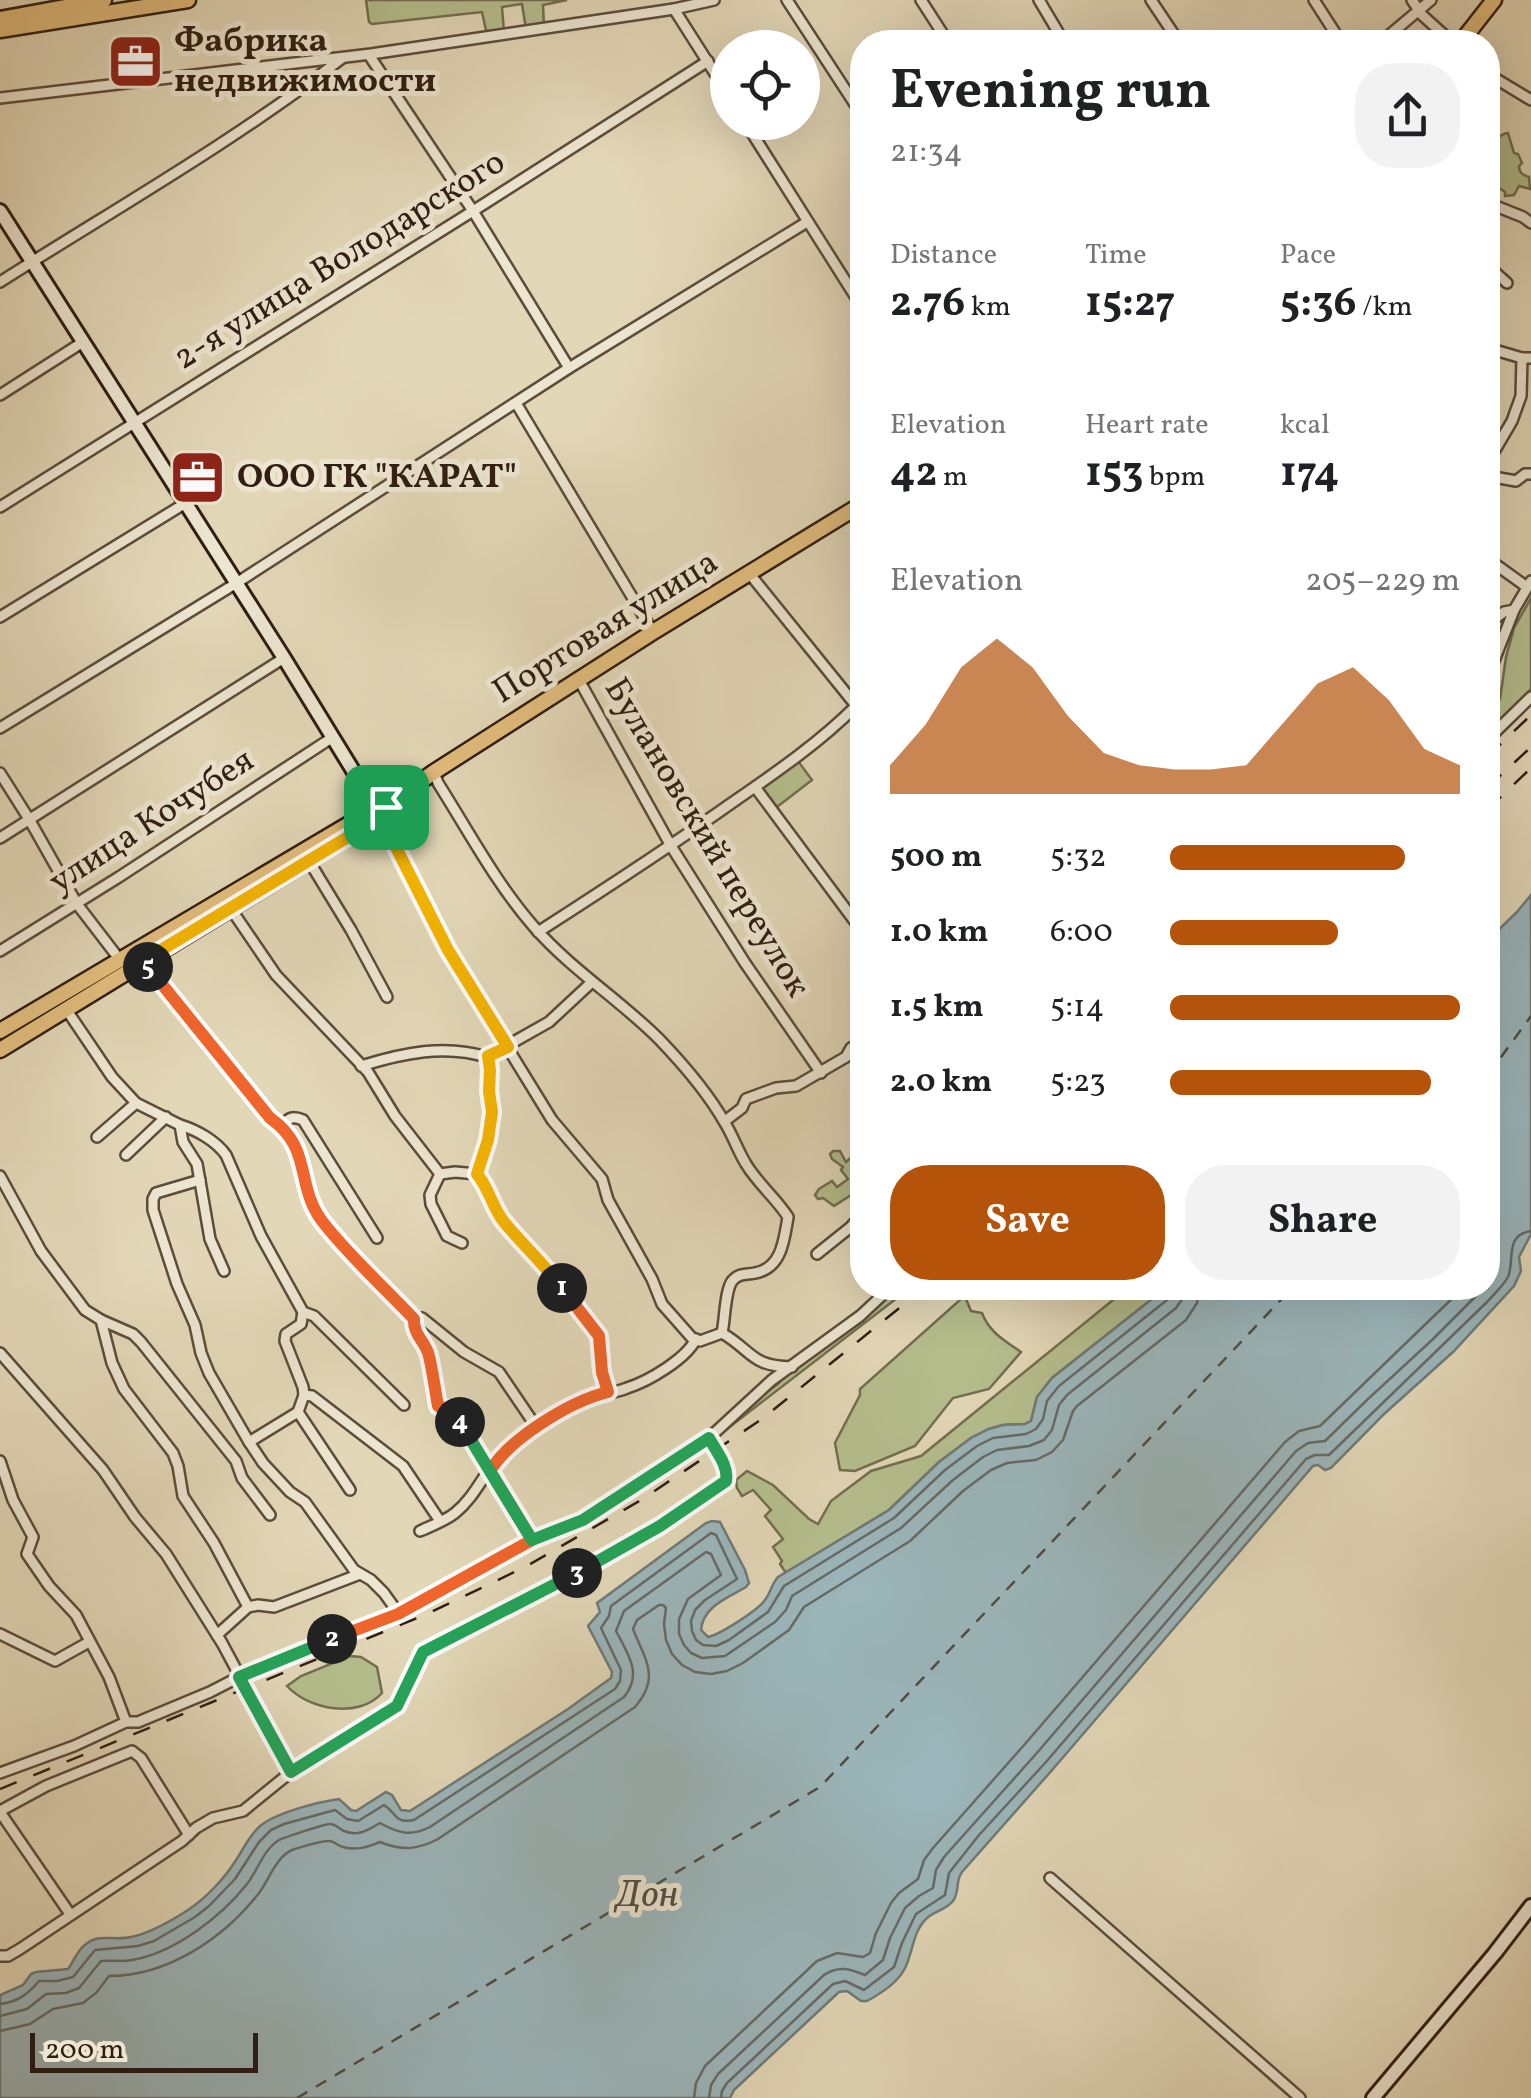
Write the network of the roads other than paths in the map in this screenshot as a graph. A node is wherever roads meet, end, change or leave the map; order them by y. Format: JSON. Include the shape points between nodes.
{"nodes":[{"id":1,"x":104,"y":0,"type":"edge"},
{"id":2,"x":188,"y":0,"type":"edge"},
{"id":3,"x":714,"y":0,"type":"edge"},
{"id":4,"x":788,"y":0,"type":"edge"},
{"id":5,"x":921,"y":0,"type":"edge"},
{"id":6,"x":1038,"y":0,"type":"edge"},
{"id":7,"x":1151,"y":0,"type":"edge"},
{"id":8,"x":1314,"y":0,"type":"edge"},
{"id":9,"x":1412,"y":0,"type":"edge"},
{"id":10,"x":1431,"y":0,"type":"edge"},
{"id":11,"x":1494,"y":0,"type":"edge"},
{"id":12,"x":674,"y":9,"type":"junction"},
{"id":13,"x":1418,"y":12,"type":"junction"},
{"id":14,"x":0,"y":19,"type":"edge"},
{"id":15,"x":0,"y":30,"type":"edge"},
{"id":16,"x":940,"y":30,"type":"edge"},
{"id":17,"x":1057,"y":30,"type":"edge"},
{"id":18,"x":1170,"y":30,"type":"edge"},
{"id":19,"x":1333,"y":30,"type":"edge"},
{"id":20,"x":1396,"y":30,"type":"edge"},
{"id":21,"x":1438,"y":30,"type":"edge"},
{"id":22,"x":1470,"y":30,"type":"edge"},
{"id":23,"x":369,"y":55,"type":"junction"},
{"id":24,"x":343,"y":57,"type":"junction"},
{"id":25,"x":708,"y":61,"type":"junction"},
{"id":26,"x":710,"y":64,"type":"edge"},
{"id":27,"x":1500,"y":81,"type":"edge"},
{"id":28,"x":850,"y":96,"type":"edge"},
{"id":29,"x":0,"y":98,"type":"edge"},
{"id":30,"x":1531,"y":100,"type":"edge"},
{"id":31,"x":756,"y":140,"type":"edge"},
{"id":32,"x":1500,"y":208,"type":"edge"},
{"id":33,"x":0,"y":211,"type":"edge"},
{"id":34,"x":473,"y":211,"type":"junction"},
{"id":35,"x":806,"y":222,"type":"junction"},
{"id":36,"x":1531,"y":223,"type":"edge"},
{"id":37,"x":32,"y":262,"type":"junction"},
{"id":38,"x":1500,"y":277,"type":"edge"},
{"id":39,"x":0,"y":282,"type":"edge"},
{"id":40,"x":1507,"y":283,"type":"dead end"},
{"id":41,"x":850,"y":289,"type":"edge"},
{"id":42,"x":83,"y":342,"type":"junction"},
{"id":43,"x":1500,"y":351,"type":"edge"},
{"id":44,"x":1526,"y":358,"type":"edge"},
{"id":45,"x":569,"y":368,"type":"junction"},
{"id":46,"x":0,"y":396,"type":"edge"},
{"id":47,"x":516,"y":403,"type":"junction"},
{"id":48,"x":133,"y":422,"type":"junction"},
{"id":49,"x":1500,"y":442,"type":"edge"},
{"id":50,"x":1531,"y":474,"type":"edge"},
{"id":51,"x":1500,"y":478,"type":"edge"},
{"id":52,"x":184,"y":504,"type":"junction"},
{"id":53,"x":0,"y":507,"type":"edge"},
{"id":54,"x":850,"y":511,"type":"edge"},
{"id":55,"x":1500,"y":566,"type":"edge"},
{"id":56,"x":749,"y":573,"type":"junction"},
{"id":57,"x":235,"y":584,"type":"junction"},
{"id":58,"x":1529,"y":584,"type":"edge"},
{"id":59,"x":1514,"y":610,"type":"junction"},
{"id":60,"x":1500,"y":615,"type":"edge"},
{"id":61,"x":0,"y":617,"type":"edge"},
{"id":62,"x":653,"y":632,"type":"junction"},
{"id":63,"x":1500,"y":646,"type":"edge"},
{"id":64,"x":284,"y":658,"type":"junction"},
{"id":65,"x":579,"y":680,"type":"junction"},
{"id":66,"x":1531,"y":697,"type":"edge"},
{"id":67,"x":850,"y":698,"type":"edge"},
{"id":68,"x":850,"y":716,"type":"edge"},
{"id":69,"x":1500,"y":727,"type":"edge"},
{"id":70,"x":0,"y":728,"type":"edge"},
{"id":71,"x":334,"y":737,"type":"junction"},
{"id":72,"x":434,"y":772,"type":"junction"},
{"id":73,"x":0,"y":774,"type":"edge"},
{"id":74,"x":755,"y":787,"type":"junction"},
{"id":75,"x":381,"y":810,"type":"junction"},
{"id":76,"x":30,"y":819,"type":"junction"},
{"id":77,"x":0,"y":838,"type":"edge"},
{"id":78,"x":671,"y":846,"type":"junction"},
{"id":79,"x":309,"y":861,"type":"junction"},
{"id":80,"x":77,"y":904,"type":"junction"},
{"id":81,"x":232,"y":909,"type":"junction"},
{"id":82,"x":850,"y":916,"type":"edge"},
{"id":83,"x":538,"y":932,"type":"junction"},
{"id":84,"x":0,"y":952,"type":"edge"},
{"id":85,"x":120,"y":960,"type":"junction"},
{"id":86,"x":143,"y":961,"type":"junction"},
{"id":87,"x":592,"y":982,"type":"junction"},
{"id":88,"x":387,"y":997,"type":"dead end"},
{"id":89,"x":66,"y":1009,"type":"junction"},
{"id":90,"x":0,"y":1031,"type":"edge"},
{"id":91,"x":508,"y":1047,"type":"junction"},
{"id":92,"x":0,"y":1050,"type":"edge"},
{"id":93,"x":850,"y":1050,"type":"edge"},
{"id":94,"x":488,"y":1056,"type":"junction"},
{"id":95,"x":361,"y":1066,"type":"junction"},
{"id":96,"x":821,"y":1073,"type":"junction"},
{"id":97,"x":136,"y":1102,"type":"junction"},
{"id":98,"x":166,"y":1118,"type":"junction"},
{"id":99,"x":724,"y":1122,"type":"junction"},
{"id":100,"x":180,"y":1125,"type":"junction"},
{"id":101,"x":282,"y":1126,"type":"junction"},
{"id":102,"x":98,"y":1137,"type":"dead end"},
{"id":103,"x":126,"y":1154,"type":"dead end"},
{"id":104,"x":440,"y":1174,"type":"junction"},
{"id":105,"x":477,"y":1174,"type":"junction"},
{"id":106,"x":0,"y":1176,"type":"edge"},
{"id":107,"x":200,"y":1180,"type":"junction"},
{"id":108,"x":850,"y":1226,"type":"edge"},
{"id":109,"x":377,"y":1238,"type":"dead end"},
{"id":110,"x":462,"y":1243,"type":"dead end"},
{"id":111,"x":817,"y":1254,"type":"dead end"},
{"id":112,"x":224,"y":1270,"type":"dead end"},
{"id":113,"x":877,"y":1300,"type":"edge"},
{"id":114,"x":303,"y":1312,"type":"junction"},
{"id":115,"x":414,"y":1319,"type":"junction"},
{"id":116,"x":101,"y":1320,"type":"junction"},
{"id":117,"x":722,"y":1333,"type":"junction"},
{"id":118,"x":696,"y":1340,"type":"junction"},
{"id":119,"x":0,"y":1353,"type":"edge"},
{"id":120,"x":792,"y":1367,"type":"junction"},
{"id":121,"x":608,"y":1392,"type":"junction"},
{"id":122,"x":304,"y":1395,"type":"junction"},
{"id":123,"x":404,"y":1404,"type":"dead end"},
{"id":124,"x":298,"y":1412,"type":"junction"},
{"id":125,"x":536,"y":1428,"type":"junction"},
{"id":126,"x":709,"y":1438,"type":"junction"},
{"id":127,"x":249,"y":1442,"type":"junction"},
{"id":128,"x":0,"y":1461,"type":"edge"},
{"id":129,"x":490,"y":1471,"type":"junction"},
{"id":130,"x":350,"y":1490,"type":"dead end"},
{"id":131,"x":270,"y":1515,"type":"dead end"},
{"id":132,"x":440,"y":1521,"type":"junction"},
{"id":133,"x":420,"y":1531,"type":"dead end"},
{"id":134,"x":532,"y":1540,"type":"junction"},
{"id":135,"x":360,"y":1574,"type":"junction"},
{"id":136,"x":248,"y":1607,"type":"junction"},
{"id":137,"x":398,"y":1614,"type":"junction"},
{"id":138,"x":0,"y":1634,"type":"edge"},
{"id":139,"x":216,"y":1635,"type":"junction"},
{"id":140,"x":89,"y":1642,"type":"junction"},
{"id":141,"x":239,"y":1677,"type":"junction"},
{"id":142,"x":126,"y":1722,"type":"junction"},
{"id":143,"x":291,"y":1772,"type":"junction"},
{"id":144,"x":0,"y":1773,"type":"edge"},
{"id":145,"x":0,"y":1811,"type":"edge"},
{"id":146,"x":189,"y":1835,"type":"junction"},
{"id":147,"x":1050,"y":1878,"type":"dead end"},
{"id":148,"x":1531,"y":1906,"type":"edge"},
{"id":149,"x":70,"y":1914,"type":"junction"},
{"id":150,"x":0,"y":1956,"type":"edge"},
{"id":151,"x":1300,"y":2098,"type":"edge"},
{"id":152,"x":1373,"y":2098,"type":"edge"}],
"edges":[{"from":1,"to":14,"type":"main road"},
{"from":2,"to":15,"type":"main road"},
{"from":3,"to":12,"type":"street"},
{"from":4,"to":28,"type":"street"},
{"from":5,"to":16,"type":"street"},
{"from":6,"to":17,"type":"street"},
{"from":7,"to":18,"type":"street"},
{"from":8,"to":19,"type":"street"},
{"from":9,"to":13,"type":"street"},
{"from":10,"to":13,"type":"street"},
{"from":11,"to":22,"type":"main road"},
{"from":12,"to":23,"type":"street"},
{"from":12,"to":25,"type":"street"},
{"from":13,"to":20,"type":"street"},
{"from":13,"to":21,"type":"street"},
{"from":23,"to":24,"type":"street"},
{"from":23,"to":34,"type":"street"},
{"from":24,"to":29,"type":"street"},
{"from":24,"to":37,"type":"street","via":[[224,142]]},
{"from":25,"to":26,"type":"street"},
{"from":25,"to":34,"type":"street","name":"2-я улица Володарского"},
{"from":27,"to":30,"type":"street"},
{"from":31,"to":35,"type":"street"},
{"from":32,"to":36,"type":"street"},
{"from":33,"to":37,"type":"street"},
{"from":34,"to":45,"type":"street"},
{"from":34,"to":48,"type":"street","name":"2-я улица Володарского"},
{"from":35,"to":41,"type":"street"},
{"from":35,"to":45,"type":"street"},
{"from":37,"to":39,"type":"street"},
{"from":37,"to":42,"type":"street"},
{"from":38,"to":40,"type":"street"},
{"from":42,"to":46,"type":"street"},
{"from":42,"to":48,"type":"street"},
{"from":43,"to":44,"type":"street"},
{"from":44,"to":49,"type":"street","via":[[1521,396]]},
{"from":45,"to":47,"type":"street"},
{"from":47,"to":57,"type":"street"},
{"from":47,"to":62,"type":"street"},
{"from":48,"to":52,"type":"street"},
{"from":48,"to":53,"type":"street","name":"2-я улица Володарского"},
{"from":50,"to":51,"type":"street"},
{"from":52,"to":57,"type":"street"},
{"from":52,"to":61,"type":"street"},
{"from":54,"to":56,"type":"main road","name":"Портовая улица"},
{"from":55,"to":58,"type":"street"},
{"from":56,"to":62,"type":"main road","name":"Портовая улица"},
{"from":56,"to":67,"type":"street"},
{"from":57,"to":64,"type":"street"},
{"from":57,"to":70,"type":"street"},
{"from":58,"to":59,"type":"street"},
{"from":59,"to":60,"type":"street"},
{"from":59,"to":63,"type":"street"},
{"from":62,"to":65,"type":"main road","name":"Портовая улица"},
{"from":64,"to":71,"type":"street"},
{"from":64,"to":76,"type":"street"},
{"from":65,"to":72,"type":"main road","name":"Портовая улица"},
{"from":65,"to":78,"type":"street","name":"Булановский переулок"},
{"from":66,"to":69,"type":"street"},
{"from":68,"to":74,"type":"street"},
{"from":71,"to":75,"type":"street"},
{"from":71,"to":80,"type":"street","name":"улица Кочубея"},
{"from":72,"to":75,"type":"main road","name":"Портовая улица"},
{"from":72,"to":83,"type":"street"},
{"from":73,"to":76,"type":"street"},
{"from":74,"to":78,"type":"street"},
{"from":74,"to":82,"type":"street"},
{"from":75,"to":79,"type":"main road","name":"Портовая улица"},
{"from":75,"to":85,"type":"main road","name":"Портовая улица"},
{"from":75,"to":91,"type":"street","via":[[448,950]]},
{"from":76,"to":77,"type":"street"},
{"from":76,"to":80,"type":"street"},
{"from":78,"to":83,"type":"street"},
{"from":78,"to":96,"type":"street","name":"Булановский переулок"},
{"from":79,"to":81,"type":"main road","name":"Портовая улица"},
{"from":79,"to":88,"type":"street"},
{"from":80,"to":84,"type":"street","name":"улица Кочубея"},
{"from":80,"to":85,"type":"street"},
{"from":81,"to":86,"type":"main road","name":"Портовая улица"},
{"from":81,"to":95,"type":"street","via":[[276,975]]},
{"from":83,"to":87,"type":"street"},
{"from":85,"to":90,"type":"main road","name":"Портовая улица"},
{"from":86,"to":89,"type":"main road","name":"Портовая улица"},
{"from":86,"to":101,"type":"street"},
{"from":87,"to":91,"type":"street","via":[[549,1022]]},
{"from":87,"to":99,"type":"street","via":[[664,1044]]},
{"from":89,"to":92,"type":"main road","name":"Портовая улица"},
{"from":89,"to":97,"type":"street"},
{"from":91,"to":94,"type":"street"},
{"from":91,"to":118,"type":"street","via":[[552,1120],[602,1179],[662,1304]]},
{"from":93,"to":96,"type":"street"},
{"from":94,"to":95,"type":"street","via":[[436,1050]]},
{"from":94,"to":105,"type":"street","via":[[492,1112]]},
{"from":95,"to":104,"type":"street"},
{"from":96,"to":99,"type":"street","via":[[746,1099]]},
{"from":97,"to":98,"type":"street"},
{"from":97,"to":102,"type":"street"},
{"from":98,"to":100,"type":"street"},
{"from":98,"to":103,"type":"street"},
{"from":99,"to":117,"type":"street","via":[[746,1164],[788,1217],[772,1266],[732,1281]]},
{"from":100,"to":107,"type":"street"},
{"from":100,"to":114,"type":"street","via":[[226,1155]]},
{"from":101,"to":109,"type":"street","via":[[294,1117],[303,1120]]},
{"from":101,"to":115,"type":"street","via":[[299,1153],[322,1221]]},
{"from":104,"to":105,"type":"street"},
{"from":104,"to":110,"type":"street","via":[[430,1204],[447,1236]]},
{"from":105,"to":121,"type":"street","via":[[502,1220],[599,1336]]},
{"from":106,"to":116,"type":"street","via":[[50,1265]]},
{"from":107,"to":112,"type":"street","via":[[210,1239]]},
{"from":107,"to":127,"type":"street","via":[[156,1194],[153,1210],[209,1373]]},
{"from":108,"to":111,"type":"street"},
{"from":113,"to":120,"type":"street"},
{"from":114,"to":122,"type":"street","via":[[285,1340]]},
{"from":114,"to":123,"type":"street"},
{"from":115,"to":125,"type":"street","via":[[422,1318],[499,1372]]},
{"from":115,"to":129,"type":"street","via":[[438,1406],[455,1414]]},
{"from":116,"to":131,"type":"street","via":[[142,1342]]},
{"from":116,"to":136,"type":"street","via":[[124,1389],[173,1453],[183,1496]]},
{"from":117,"to":118,"type":"street"},
{"from":117,"to":120,"type":"street","via":[[758,1362]]},
{"from":118,"to":121,"type":"street","via":[[649,1378]]},
{"from":119,"to":139,"type":"street","via":[[103,1470]]},
{"from":120,"to":126,"type":"street"},
{"from":121,"to":125,"type":"street"},
{"from":122,"to":124,"type":"street"},
{"from":122,"to":132,"type":"street","via":[[404,1466]]},
{"from":124,"to":127,"type":"street"},
{"from":124,"to":130,"type":"street"},
{"from":125,"to":129,"type":"street"},
{"from":126,"to":134,"type":"street","via":[[583,1520]]},
{"from":126,"to":143,"type":"street","via":[[726,1467],[726,1481],[555,1586],[423,1652],[397,1706]]},
{"from":127,"to":135,"type":"street"},
{"from":128,"to":140,"type":"street","via":[[33,1536],[28,1554]]},
{"from":129,"to":132,"type":"street"},
{"from":129,"to":134,"type":"street"},
{"from":132,"to":133,"type":"street"},
{"from":134,"to":137,"type":"street"},
{"from":135,"to":136,"type":"street","via":[[274,1607]]},
{"from":135,"to":137,"type":"street"},
{"from":136,"to":139,"type":"street"},
{"from":137,"to":141,"type":"street"},
{"from":138,"to":140,"type":"street","via":[[55,1661]]},
{"from":139,"to":141,"type":"street"},
{"from":140,"to":142,"type":"street"},
{"from":141,"to":142,"type":"street"},
{"from":141,"to":143,"type":"street"},
{"from":142,"to":144,"type":"street"},
{"from":143,"to":146,"type":"street","via":[[242,1811],[213,1818]]},
{"from":145,"to":146,"type":"street","via":[[132,1751]]},
{"from":145,"to":149,"type":"street"},
{"from":146,"to":149,"type":"street"},
{"from":147,"to":151,"type":"street"},
{"from":148,"to":152,"type":"street"},
{"from":149,"to":150,"type":"street"}]}
